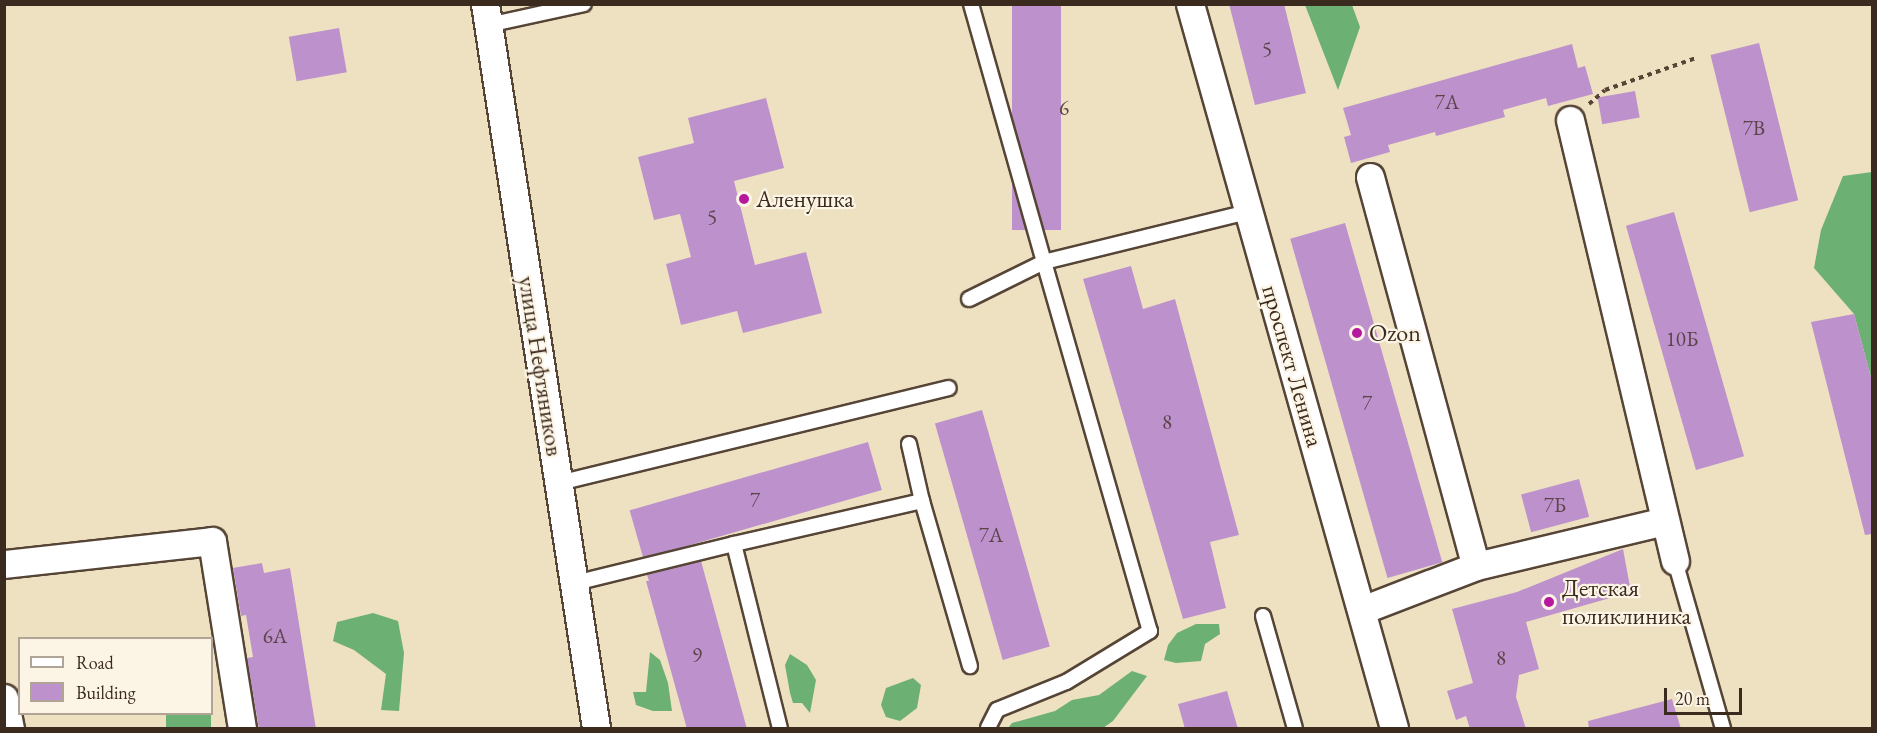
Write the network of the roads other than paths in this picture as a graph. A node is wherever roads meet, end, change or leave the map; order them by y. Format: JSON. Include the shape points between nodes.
{"nodes":[{"id":1,"x":584,"y":4,"type":"edge"},
{"id":2,"x":971,"y":4,"type":"edge"},
{"id":3,"x":1190,"y":4,"type":"edge"},
{"id":4,"x":487,"y":15,"type":"edge"},
{"id":5,"x":1570,"y":120,"type":"road end"},
{"id":6,"x":1370,"y":177,"type":"dead end"},
{"id":7,"x":1248,"y":212,"type":"junction"},
{"id":8,"x":1044,"y":262,"type":"junction"},
{"id":9,"x":969,"y":298,"type":"dead end"},
{"id":10,"x":949,"y":388,"type":"dead end"},
{"id":11,"x":909,"y":444,"type":"dead end"},
{"id":12,"x":559,"y":483,"type":"junction"},
{"id":13,"x":922,"y":501,"type":"junction"},
{"id":14,"x":1665,"y":520,"type":"junction"},
{"id":15,"x":734,"y":544,"type":"junction"},
{"id":16,"x":1675,"y":561,"type":"joint"},
{"id":17,"x":4,"y":564,"type":"edge"},
{"id":18,"x":1476,"y":566,"type":"junction"},
{"id":19,"x":575,"y":583,"type":"junction"},
{"id":20,"x":1362,"y":610,"type":"junction"},
{"id":21,"x":1263,"y":615,"type":"dead end"},
{"id":22,"x":969,"y":666,"type":"dead end"},
{"id":23,"x":4,"y":698,"type":"edge"},
{"id":24,"x":10,"y":729,"type":"edge"},
{"id":25,"x":242,"y":729,"type":"edge"},
{"id":26,"x":596,"y":729,"type":"edge"},
{"id":27,"x":780,"y":729,"type":"edge"},
{"id":28,"x":988,"y":729,"type":"edge"},
{"id":29,"x":1295,"y":729,"type":"edge"},
{"id":30,"x":1394,"y":729,"type":"edge"},
{"id":31,"x":1723,"y":729,"type":"edge"}],
"edges":[{"from":1,"to":4,"type":"lane"},
{"from":2,"to":8,"type":"lane"},
{"from":3,"to":7,"type":"street","name":"проспект Ленина"},
{"from":4,"to":12,"type":"street","name":"улица Нефтяников"},
{"from":5,"to":14,"type":"street"},
{"from":6,"to":18,"type":"street"},
{"from":7,"to":8,"type":"lane"},
{"from":7,"to":20,"type":"street","name":"проспект Ленина"},
{"from":8,"to":9,"type":"lane"},
{"from":8,"to":28,"type":"lane","via":[[1150,631],[1066,682],[997,710]]},
{"from":10,"to":12,"type":"lane"},
{"from":11,"to":13,"type":"lane"},
{"from":12,"to":19,"type":"street","name":"улица Нефтяников"},
{"from":13,"to":15,"type":"lane"},
{"from":13,"to":22,"type":"lane"},
{"from":14,"to":16,"type":"street"},
{"from":14,"to":18,"type":"street"},
{"from":15,"to":19,"type":"lane"},
{"from":15,"to":27,"type":"lane"},
{"from":16,"to":31,"type":"lane"},
{"from":17,"to":25,"type":"street","via":[[212,541]]},
{"from":18,"to":20,"type":"street"},
{"from":19,"to":26,"type":"street","name":"улица Нефтяников"},
{"from":20,"to":30,"type":"street","name":"проспект Ленина"},
{"from":21,"to":29,"type":"lane"},
{"from":23,"to":24,"type":"street"}]}
